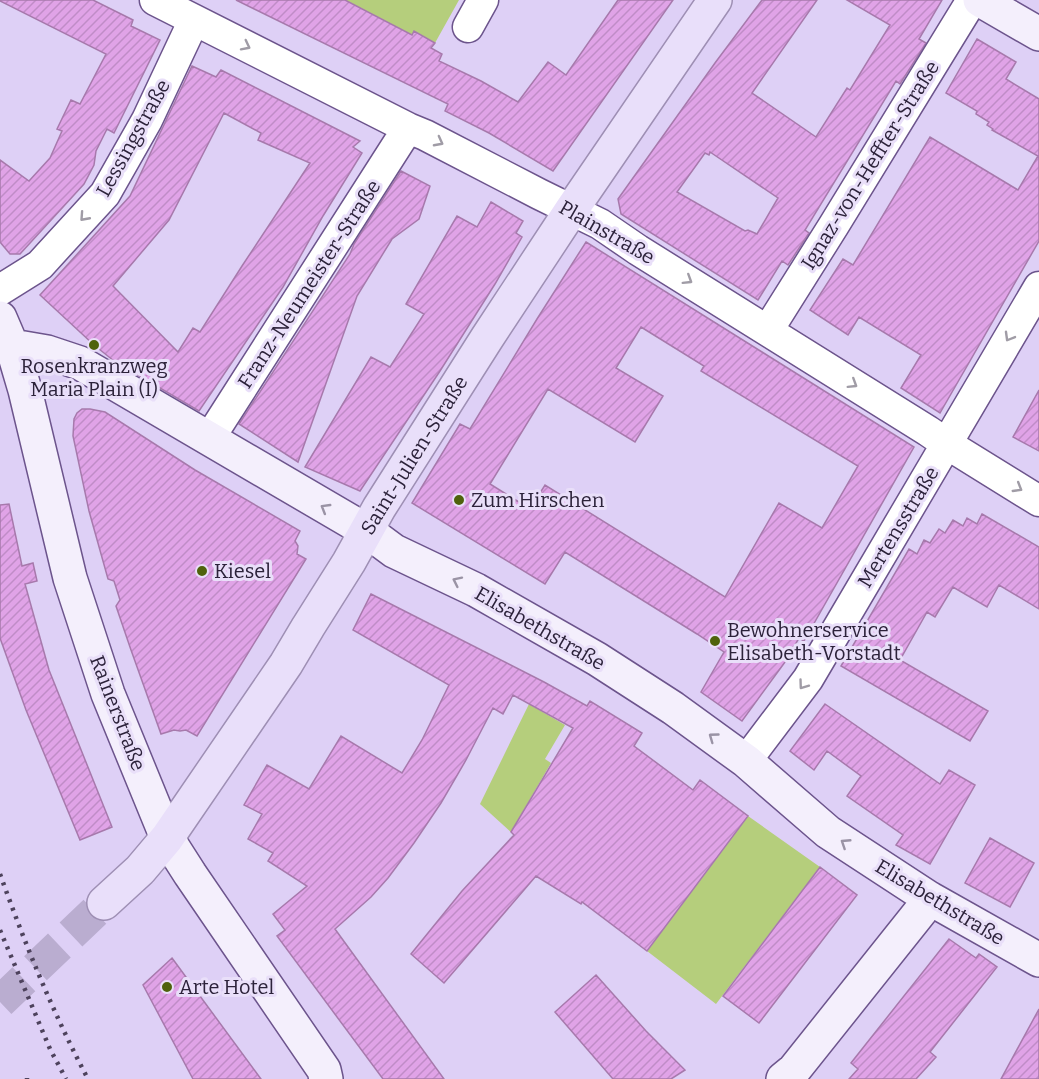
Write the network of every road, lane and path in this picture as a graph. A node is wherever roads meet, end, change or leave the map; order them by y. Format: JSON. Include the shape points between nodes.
{"nodes":[{"id":1,"x":154,"y":0,"type":"edge"},
{"id":2,"x":483,"y":0,"type":"edge"},
{"id":3,"x":715,"y":0,"type":"edge"},
{"id":4,"x":972,"y":0,"type":"edge"},
{"id":5,"x":980,"y":0,"type":"edge"},
{"id":6,"x":194,"y":20,"type":"junction"},
{"id":7,"x":468,"y":27,"type":"dead end"},
{"id":8,"x":1039,"y":34,"type":"edge"},
{"id":9,"x":408,"y":128,"type":"junction"},
{"id":10,"x":572,"y":209,"type":"junction"},
{"id":11,"x":1039,"y":287,"type":"edge"},
{"id":12,"x":0,"y":290,"type":"edge"},
{"id":13,"x":768,"y":330,"type":"junction"},
{"id":14,"x":6,"y":332,"type":"edge"},
{"id":15,"x":209,"y":439,"type":"junction"},
{"id":16,"x":947,"y":444,"type":"junction"},
{"id":17,"x":1039,"y":501,"type":"edge"},
{"id":18,"x":367,"y":531,"type":"junction"},
{"id":19,"x":746,"y":761,"type":"junction"},
{"id":20,"x":167,"y":838,"type":"junction"},
{"id":21,"x":929,"y":898,"type":"junction"},
{"id":22,"x":104,"y":903,"type":"tunnel mouth"},
{"id":23,"x":1039,"y":960,"type":"edge"},
{"id":24,"x":330,"y":1076,"type":"edge"},
{"id":25,"x":783,"y":1079,"type":"edge"}],
"edges":[{"from":1,"to":6,"type":"street","name":"Plainstraße"},
{"from":2,"to":7,"type":"street"},
{"from":3,"to":10,"type":"main road","name":"Saint-Julien-Straße"},
{"from":4,"to":13,"type":"street","name":"Ignaz-von-Heffter-Straße"},
{"from":5,"to":8,"type":"street"},
{"from":6,"to":9,"type":"street","name":"Plainstraße","one_way":true},
{"from":6,"to":12,"type":"street","name":"Lessingstraße","one_way":true,"via":[[147,120],[105,194],[40,266]]},
{"from":9,"to":10,"type":"street","name":"Plainstraße","one_way":true},
{"from":9,"to":15,"type":"street","name":"Franz-Neumeister-Straße"},
{"from":10,"to":13,"type":"street","name":"Plainstraße","one_way":true},
{"from":10,"to":18,"type":"main road","name":"Saint-Julien-Straße"},
{"from":11,"to":16,"type":"street","name":"Mertensstraße","one_way":true},
{"from":13,"to":16,"type":"street","name":"Plainstraße","one_way":true},
{"from":14,"to":15,"type":"street","name":"Elisabethstraße","via":[[80,363]]},
{"from":14,"to":20,"type":"street","name":"Rainerstraße","via":[[25,390],[70,578],[108,694]]},
{"from":18,"to":15,"type":"street","name":"Elisabethstraße","one_way":true},
{"from":16,"to":17,"type":"street","name":"Plainstraße","one_way":true},
{"from":16,"to":19,"type":"street","name":"Mertensstraße","one_way":true,"via":[[808,679]]},
{"from":19,"to":18,"type":"street","name":"Elisabethstraße","one_way":true,"via":[[597,659],[476,590],[394,551]]},
{"from":18,"to":20,"type":"main road","name":"Saint-Julien-Straße","via":[[286,664]]},
{"from":21,"to":19,"type":"street","name":"Elisabethstraße","one_way":true,"via":[[828,832]]},
{"from":20,"to":22,"type":"main road","name":"Saint-Julien-Straße"},
{"from":20,"to":24,"type":"street","name":"Rainerstraße"},
{"from":21,"to":23,"type":"street","name":"Elisabethstraße"},
{"from":21,"to":25,"type":"street"}]}
